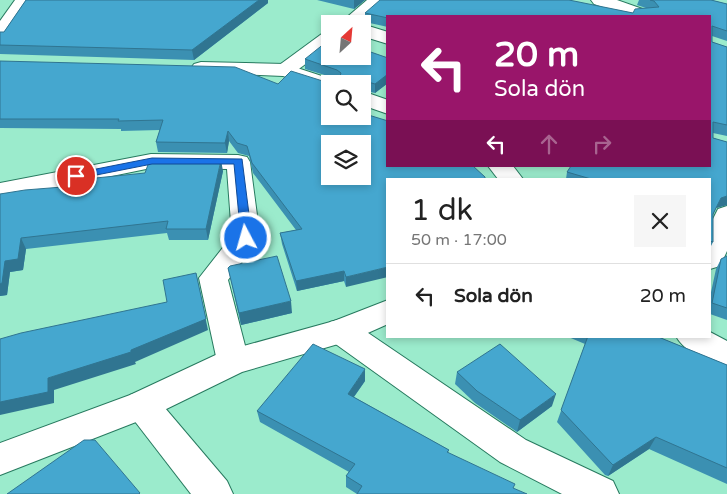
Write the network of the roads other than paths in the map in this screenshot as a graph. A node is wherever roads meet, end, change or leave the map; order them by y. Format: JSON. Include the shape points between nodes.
{"nodes":[{"id":1,"x":24,"y":0,"type":"edge"},
{"id":2,"x":378,"y":0,"type":"edge"},
{"id":3,"x":600,"y":0,"type":"edge"},
{"id":4,"x":616,"y":11,"type":"edge"},
{"id":5,"x":359,"y":15,"type":"edge"},
{"id":6,"x":640,"y":15,"type":"edge"},
{"id":7,"x":371,"y":33,"type":"edge"},
{"id":8,"x":0,"y":35,"type":"edge"},
{"id":9,"x":386,"y":37,"type":"edge"},
{"id":10,"x":321,"y":44,"type":"edge"},
{"id":11,"x":177,"y":67,"type":"edge"},
{"id":12,"x":286,"y":70,"type":"junction"},
{"id":13,"x":321,"y":82,"type":"edge"},
{"id":14,"x":371,"y":101,"type":"edge"},
{"id":15,"x":386,"y":107,"type":"edge"},
{"id":16,"x":501,"y":167,"type":"edge"},
{"id":17,"x":510,"y":178,"type":"edge"},
{"id":18,"x":0,"y":191,"type":"edge"},
{"id":19,"x":727,"y":215,"type":"edge"},
{"id":20,"x":711,"y":256,"type":"edge"},
{"id":21,"x":386,"y":312,"type":"edge"},
{"id":22,"x":341,"y":331,"type":"junction"},
{"id":23,"x":695,"y":338,"type":"edge"},
{"id":24,"x":727,"y":356,"type":"edge"},
{"id":25,"x":233,"y":361,"type":"junction"},
{"id":26,"x":142,"y":405,"type":"junction"},
{"id":27,"x":0,"y":459,"type":"edge"},
{"id":28,"x":214,"y":494,"type":"edge"},
{"id":29,"x":600,"y":494,"type":"edge"}],
"edges":[{"from":1,"to":8,"type":"street"},
{"from":2,"to":5,"type":"street"},
{"from":3,"to":4,"type":"street"},
{"from":4,"to":6,"type":"street"},
{"from":7,"to":9,"type":"street"},
{"from":10,"to":12,"type":"street"},
{"from":11,"to":12,"type":"street"},
{"from":12,"to":13,"type":"street"},
{"from":14,"to":15,"type":"street"},
{"from":16,"to":17,"type":"street"},
{"from":18,"to":25,"type":"street","via":[[152,161],[238,162],[246,238],[214,278]]},
{"from":19,"to":20,"type":"street"},
{"from":21,"to":22,"type":"street"},
{"from":22,"to":25,"type":"street"},
{"from":22,"to":29,"type":"street","via":[[513,451]]},
{"from":23,"to":24,"type":"street"},
{"from":25,"to":26,"type":"street"},
{"from":26,"to":27,"type":"street"},
{"from":26,"to":28,"type":"street"}]}
